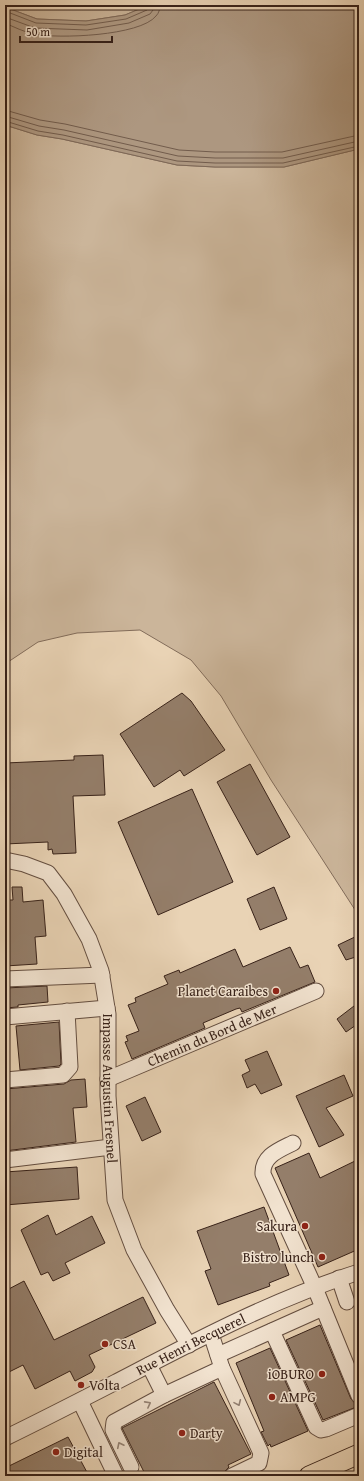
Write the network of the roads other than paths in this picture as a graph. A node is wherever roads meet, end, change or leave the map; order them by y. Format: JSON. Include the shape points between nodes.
{"nodes":[{"id":1,"x":5,"y":860,"type":"edge"},
{"id":2,"x":102,"y":975,"type":"junction"},
{"id":3,"x":5,"y":979,"type":"edge"},
{"id":4,"x":316,"y":991,"type":"dead end"},
{"id":5,"x":107,"y":1008,"type":"junction"},
{"id":6,"x":67,"y":1011,"type":"junction"},
{"id":7,"x":5,"y":1017,"type":"edge"},
{"id":8,"x":108,"y":1079,"type":"junction"},
{"id":9,"x":5,"y":1080,"type":"edge"},
{"id":10,"x":293,"y":1143,"type":"dead end"},
{"id":11,"x":111,"y":1147,"type":"junction"},
{"id":12,"x":5,"y":1160,"type":"edge"},
{"id":13,"x":359,"y":1272,"type":"edge"},
{"id":14,"x":340,"y":1278,"type":"junction"},
{"id":15,"x":315,"y":1288,"type":"junction"},
{"id":16,"x":347,"y":1302,"type":"dead end"},
{"id":17,"x":323,"y":1308,"type":"junction"},
{"id":18,"x":255,"y":1312,"type":"junction"},
{"id":19,"x":269,"y":1333,"type":"junction"},
{"id":20,"x":211,"y":1334,"type":"junction"},
{"id":21,"x":189,"y":1345,"type":"junction"},
{"id":22,"x":220,"y":1361,"type":"junction"},
{"id":23,"x":149,"y":1365,"type":"junction"},
{"id":24,"x":164,"y":1395,"type":"junction"},
{"id":25,"x":359,"y":1396,"type":"edge"},
{"id":26,"x":80,"y":1401,"type":"junction"},
{"id":27,"x":359,"y":1415,"type":"edge"},
{"id":28,"x":5,"y":1438,"type":"edge"},
{"id":29,"x":359,"y":1454,"type":"edge"},
{"id":30,"x":359,"y":1468,"type":"edge"},
{"id":31,"x":133,"y":1472,"type":"edge"},
{"id":32,"x":116,"y":1475,"type":"edge"},
{"id":33,"x":232,"y":1476,"type":"edge"},
{"id":34,"x":309,"y":1476,"type":"edge"},
{"id":35,"x":340,"y":1476,"type":"edge"}],
"edges":[{"from":1,"to":2,"type":"street","name":"Impasse Augustin Fresnel","via":[[48,873],[64,894],[89,939]]},
{"from":2,"to":3,"type":"street"},
{"from":2,"to":5,"type":"street","name":"Impasse Augustin Fresnel"},
{"from":4,"to":8,"type":"street","name":"Chemin du Bord de Mer"},
{"from":5,"to":6,"type":"street"},
{"from":5,"to":8,"type":"street","name":"Impasse Augustin Fresnel"},
{"from":6,"to":7,"type":"street"},
{"from":6,"to":9,"type":"street","via":[[70,1067],[68,1070],[63,1075]]},
{"from":8,"to":11,"type":"street","name":"Impasse Augustin Fresnel"},
{"from":10,"to":15,"type":"street","via":[[272,1154],[265,1161],[263,1174]]},
{"from":11,"to":12,"type":"street"},
{"from":11,"to":21,"type":"street","name":"Impasse Augustin Fresnel","via":[[114,1200],[134,1250]]},
{"from":13,"to":14,"type":"street","name":"Rue Henri Becquerel"},
{"from":14,"to":15,"type":"street","name":"Rue Henri Becquerel"},
{"from":14,"to":16,"type":"street"},
{"from":15,"to":17,"type":"street"},
{"from":15,"to":18,"type":"street","name":"Rue Henri Becquerel"},
{"from":17,"to":19,"type":"street"},
{"from":17,"to":25,"type":"street"},
{"from":18,"to":19,"type":"street"},
{"from":18,"to":20,"type":"street","name":"Rue Henri Becquerel"},
{"from":19,"to":22,"type":"street"},
{"from":19,"to":27,"type":"street","via":[[316,1427],[326,1429]]},
{"from":20,"to":21,"type":"street","name":"Rue Henri Becquerel"},
{"from":20,"to":22,"type":"street"},
{"from":21,"to":23,"type":"street","name":"Rue Henri Becquerel"},
{"from":22,"to":24,"type":"street"},
{"from":22,"to":33,"type":"street","one_way":true,"via":[[261,1453],[259,1463]]},
{"from":23,"to":24,"type":"street"},
{"from":23,"to":26,"type":"street","name":"Rue Henri Becquerel"},
{"from":31,"to":24,"type":"street","one_way":true,"via":[[113,1430],[114,1422]]},
{"from":26,"to":28,"type":"street","name":"Rue Henri Becquerel"},
{"from":26,"to":32,"type":"street"},
{"from":29,"to":34,"type":"main road"},
{"from":30,"to":35,"type":"main road"},
{"from":31,"to":32,"type":"street"}]}
